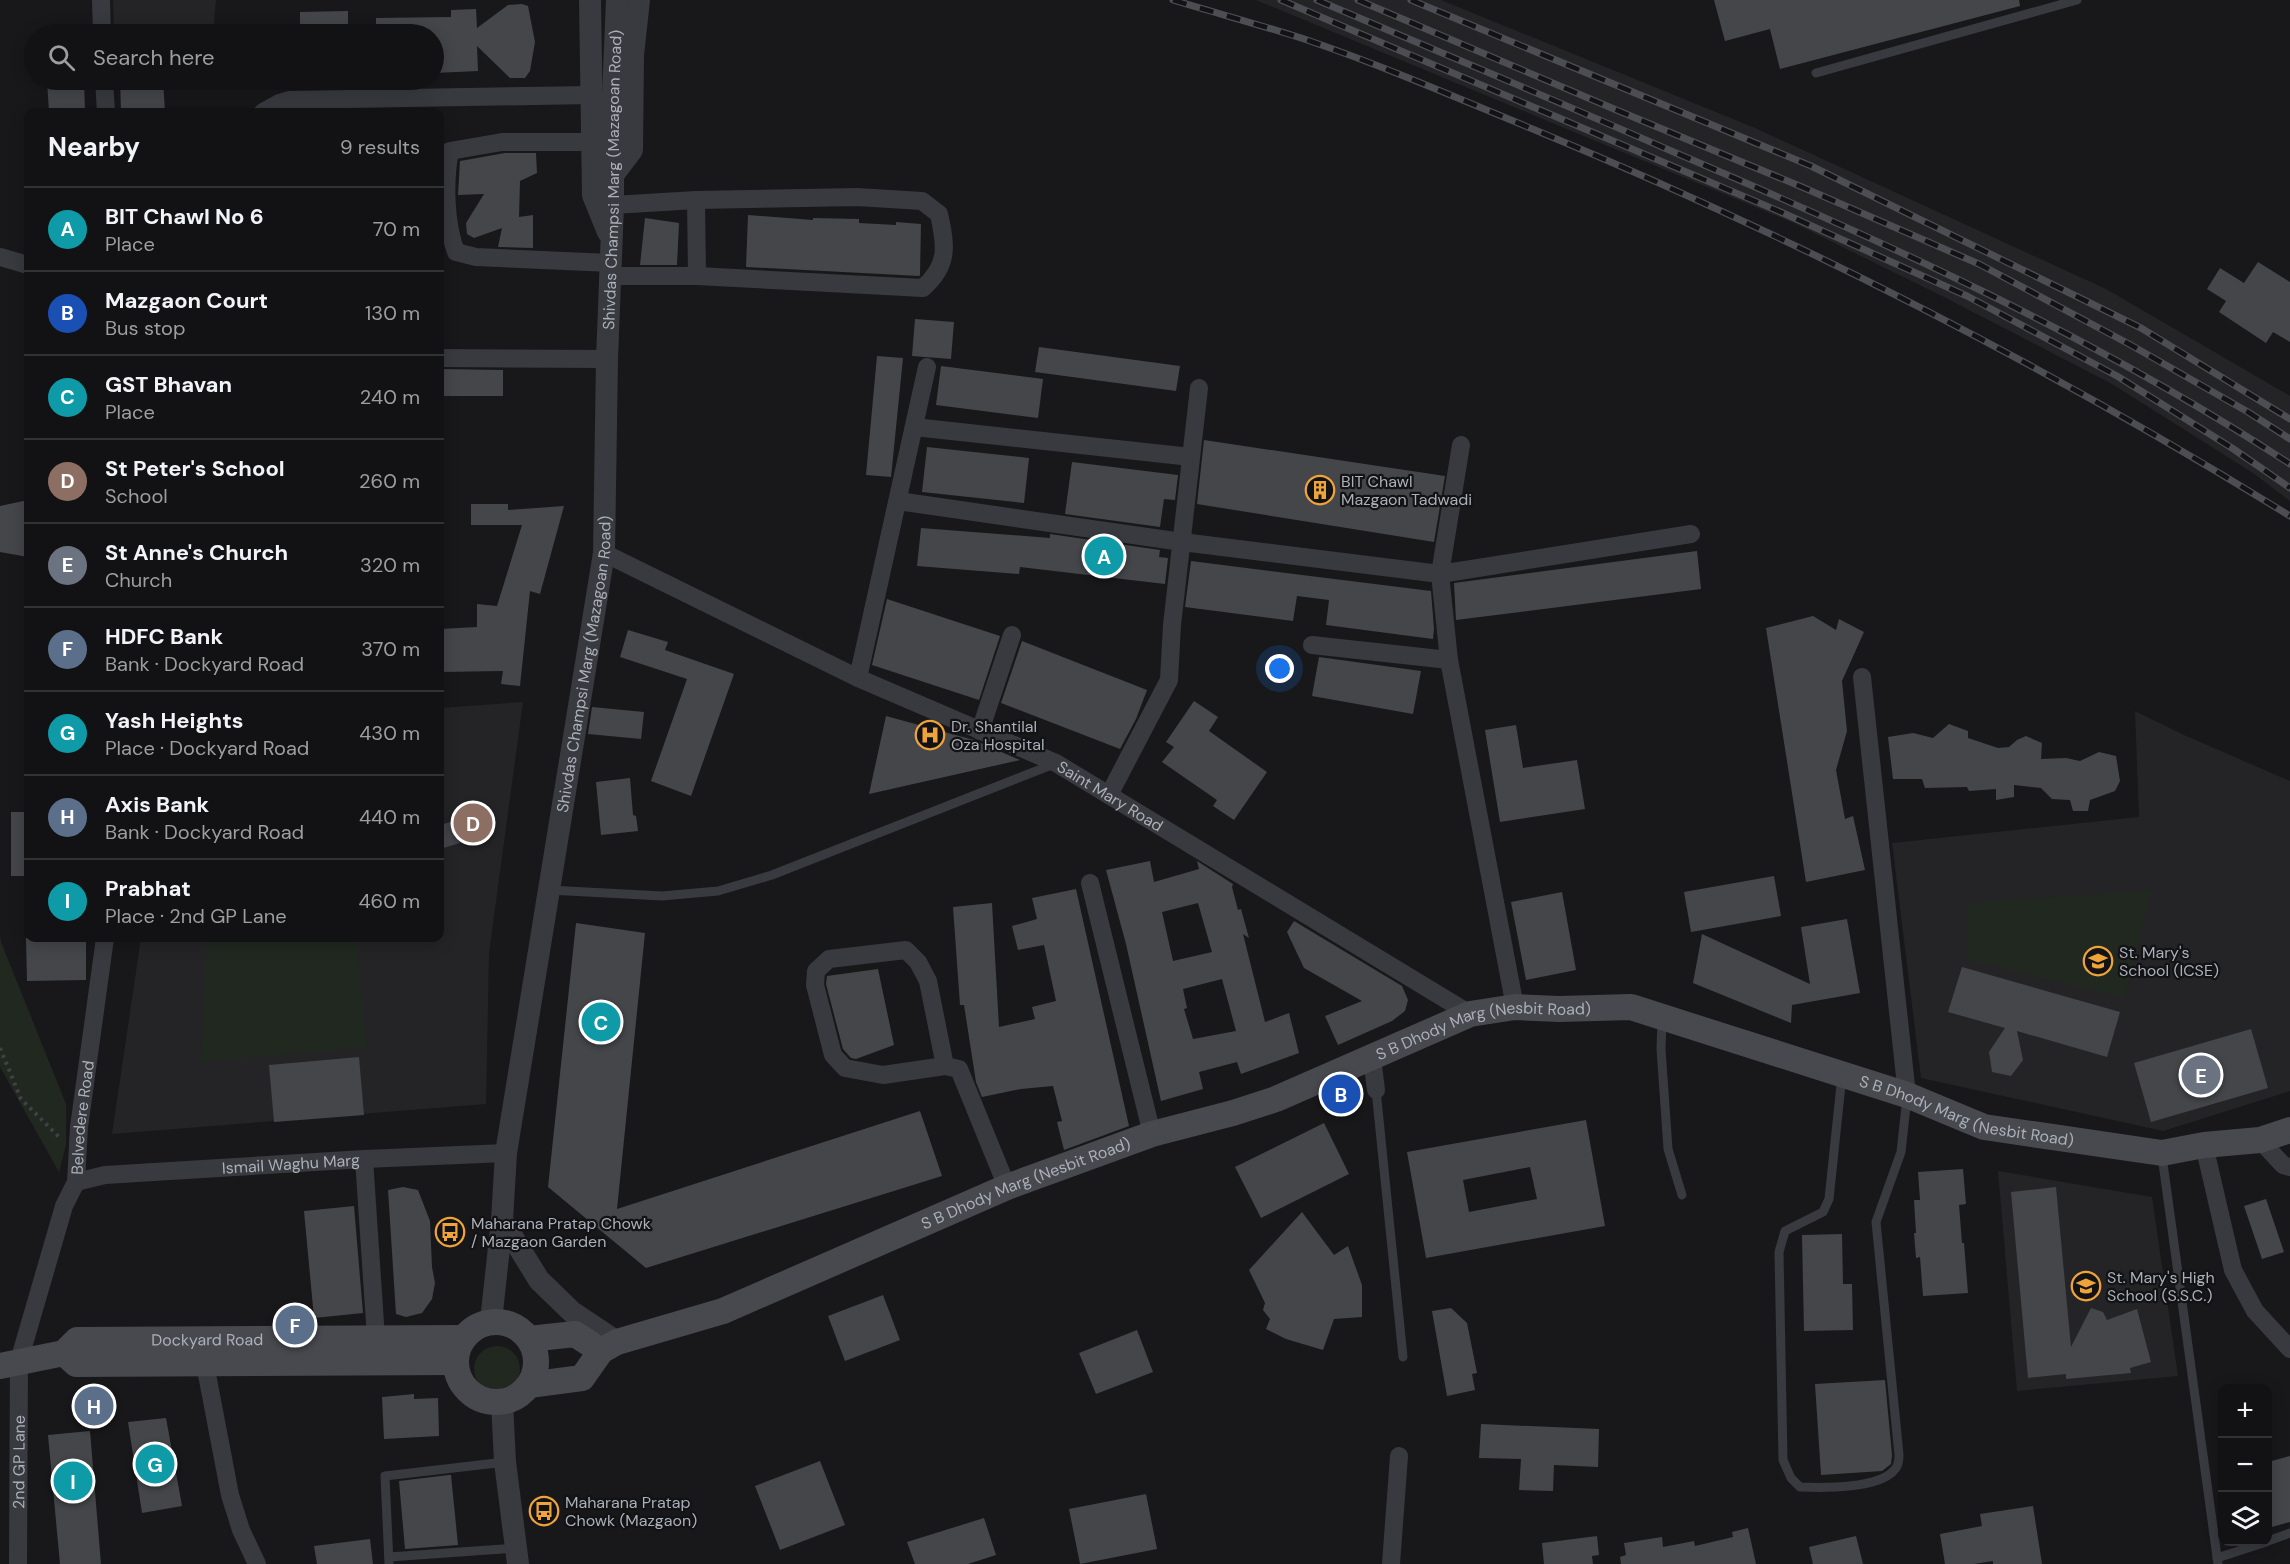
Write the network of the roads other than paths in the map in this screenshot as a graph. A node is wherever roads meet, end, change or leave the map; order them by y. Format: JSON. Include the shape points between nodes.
{"nodes":[{"id":1,"x":101,"y":0,"type":"edge"},
{"id":2,"x":590,"y":0,"type":"edge"},
{"id":3,"x":618,"y":0,"type":"edge"},
{"id":4,"x":639,"y":0,"type":"edge"},
{"id":5,"x":2077,"y":0,"type":"edge"},
{"id":6,"x":102,"y":24,"type":"edge"},
{"id":7,"x":1816,"y":73,"type":"dead end"},
{"id":8,"x":105,"y":90,"type":"edge"},
{"id":9,"x":591,"y":95,"type":"junction"},
{"id":10,"x":106,"y":108,"type":"edge"},
{"id":11,"x":270,"y":108,"type":"edge"},
{"id":12,"x":602,"y":145,"type":"junction"},
{"id":13,"x":613,"y":175,"type":"junction"},
{"id":14,"x":696,"y":200,"type":"junction"},
{"id":15,"x":613,"y":205,"type":"junction"},
{"id":16,"x":612,"y":240,"type":"junction"},
{"id":17,"x":0,"y":257,"type":"edge"},
{"id":18,"x":24,"y":264,"type":"edge"},
{"id":19,"x":610,"y":270,"type":"junction"},
{"id":20,"x":697,"y":276,"type":"junction"},
{"id":21,"x":444,"y":358,"type":"edge"},
{"id":22,"x":607,"y":359,"type":"junction"},
{"id":23,"x":927,"y":367,"type":"dead end"},
{"id":24,"x":1199,"y":388,"type":"dead end"},
{"id":25,"x":914,"y":427,"type":"junction"},
{"id":26,"x":1461,"y":446,"type":"dead end"},
{"id":27,"x":1191,"y":457,"type":"junction"},
{"id":28,"x":898,"y":501,"type":"junction"},
{"id":29,"x":1691,"y":534,"type":"dead end"},
{"id":30,"x":1182,"y":542,"type":"junction"},
{"id":31,"x":604,"y":553,"type":"junction"},
{"id":32,"x":1440,"y":574,"type":"junction"},
{"id":33,"x":1012,"y":635,"type":"dead end"},
{"id":34,"x":1312,"y":645,"type":"dead end"},
{"id":35,"x":1449,"y":660,"type":"junction"},
{"id":36,"x":1862,"y":677,"type":"dead end"},
{"id":37,"x":858,"y":678,"type":"junction"},
{"id":38,"x":980,"y":731,"type":"junction"},
{"id":39,"x":1056,"y":763,"type":"junction"},
{"id":40,"x":1109,"y":795,"type":"junction"},
{"id":41,"x":1090,"y":883,"type":"dead end"},
{"id":42,"x":549,"y":890,"type":"junction"},
{"id":43,"x":104,"y":942,"type":"edge"},
{"id":44,"x":1515,"y":1007,"type":"junction"},
{"id":45,"x":1470,"y":1014,"type":"junction"},
{"id":46,"x":1662,"y":1017,"type":"junction"},
{"id":47,"x":1372,"y":1058,"type":"junction"},
{"id":48,"x":945,"y":1066,"type":"junction"},
{"id":49,"x":1842,"y":1074,"type":"junction"},
{"id":50,"x":1376,"y":1090,"type":"joint"},
{"id":51,"x":1907,"y":1095,"type":"junction"},
{"id":52,"x":2290,"y":1131,"type":"edge"},
{"id":53,"x":1152,"y":1134,"type":"junction"},
{"id":54,"x":2260,"y":1140,"type":"junction"},
{"id":55,"x":2204,"y":1145,"type":"junction"},
{"id":56,"x":506,"y":1153,"type":"junction"},
{"id":57,"x":2162,"y":1153,"type":"junction"},
{"id":58,"x":364,"y":1159,"type":"junction"},
{"id":59,"x":2290,"y":1167,"type":"edge"},
{"id":60,"x":76,"y":1182,"type":"junction"},
{"id":61,"x":1007,"y":1187,"type":"junction"},
{"id":62,"x":1682,"y":1195,"type":"dead end"},
{"id":63,"x":502,"y":1220,"type":"junction"},
{"id":64,"x":491,"y":1320,"type":"junction"},
{"id":65,"x":376,"y":1338,"type":"junction"},
{"id":66,"x":464,"y":1338,"type":"junction"},
{"id":67,"x":530,"y":1340,"type":"junction"},
{"id":68,"x":609,"y":1346,"type":"junction"},
{"id":69,"x":2290,"y":1349,"type":"edge"},
{"id":70,"x":64,"y":1353,"type":"junction"},
{"id":71,"x":1403,"y":1357,"type":"dead end"},
{"id":72,"x":456,"y":1362,"type":"junction"},
{"id":73,"x":10,"y":1364,"type":"edge"},
{"id":74,"x":205,"y":1364,"type":"junction"},
{"id":75,"x":529,"y":1385,"type":"junction"},
{"id":76,"x":502,"y":1402,"type":"junction"},
{"id":77,"x":1399,"y":1456,"type":"dead end"},
{"id":78,"x":505,"y":1462,"type":"junction"},
{"id":79,"x":2290,"y":1533,"type":"edge"},
{"id":80,"x":2272,"y":1539,"type":"edge"},
{"id":81,"x":2254,"y":1546,"type":"edge"},
{"id":82,"x":517,"y":1556,"type":"edge"},
{"id":83,"x":389,"y":1560,"type":"edge"},
{"id":84,"x":2217,"y":1561,"type":"edge"},
{"id":85,"x":18,"y":1564,"type":"edge"},
{"id":86,"x":258,"y":1564,"type":"edge"},
{"id":87,"x":1391,"y":1564,"type":"edge"}],
"edges":[{"from":1,"to":6,"type":"street"},
{"from":2,"to":9,"type":"street"},
{"from":3,"to":12,"type":"street","name":"Shivdas Champsi Marg (Mazagoan Road)"},
{"from":4,"to":13,"type":"street","via":[[633,55],[632,150]]},
{"from":5,"to":7,"type":"lane"},
{"from":8,"to":10,"type":"street"},
{"from":9,"to":11,"type":"street","via":[[289,100]]},
{"from":9,"to":12,"type":"street"},
{"from":12,"to":13,"type":"street","name":"Shivdas Champsi Marg (Mazagoan Road)"},
{"from":12,"to":16,"type":"street","via":[[593,195]]},
{"from":12,"to":19,"type":"street","via":[[502,142],[450,151],[446,173],[451,239],[456,252]]},
{"from":13,"to":15,"type":"street","name":"Shivdas Champsi Marg (Mazagoan Road)"},
{"from":14,"to":15,"type":"street"},
{"from":14,"to":20,"type":"street"},
{"from":14,"to":20,"type":"street","via":[[857,197],[922,201],[939,214],[944,239],[941,266],[923,288]]},
{"from":15,"to":16,"type":"street","name":"Shivdas Champsi Marg (Mazagoan Road)"},
{"from":16,"to":19,"type":"street","name":"Shivdas Champsi Marg (Mazagoan Road)"},
{"from":17,"to":18,"type":"street"},
{"from":19,"to":20,"type":"street"},
{"from":19,"to":22,"type":"street","name":"Shivdas Champsi Marg (Mazagoan Road)"},
{"from":21,"to":22,"type":"street"},
{"from":22,"to":31,"type":"street","name":"Shivdas Champsi Marg (Mazagoan Road)"},
{"from":23,"to":25,"type":"street"},
{"from":24,"to":27,"type":"street"},
{"from":25,"to":27,"type":"street"},
{"from":25,"to":28,"type":"street"},
{"from":26,"to":32,"type":"street"},
{"from":27,"to":30,"type":"street"},
{"from":28,"to":30,"type":"street"},
{"from":28,"to":37,"type":"street"},
{"from":29,"to":32,"type":"street"},
{"from":30,"to":32,"type":"street"},
{"from":30,"to":40,"type":"street","via":[[1169,680]]},
{"from":31,"to":37,"type":"street","name":"Saint Mary Road"},
{"from":31,"to":42,"type":"street","name":"Shivdas Champsi Marg (Mazagoan Road)"},
{"from":32,"to":35,"type":"street"},
{"from":33,"to":38,"type":"street"},
{"from":34,"to":35,"type":"street"},
{"from":35,"to":44,"type":"street"},
{"from":36,"to":51,"type":"street"},
{"from":37,"to":38,"type":"street","name":"Saint Mary Road"},
{"from":38,"to":39,"type":"street","name":"Saint Mary Road"},
{"from":39,"to":40,"type":"street","name":"Saint Mary Road"},
{"from":39,"to":42,"type":"lane","via":[[772,875],[718,891],[662,896]]},
{"from":40,"to":45,"type":"street","name":"Saint Mary Road"},
{"from":41,"to":53,"type":"street"},
{"from":42,"to":56,"type":"street","name":"Shivdas Champsi Marg (Mazagoan Road)"},
{"from":43,"to":60,"type":"street","name":"Belvedere Road","via":[[79,1126]]},
{"from":44,"to":45,"type":"main road","name":"S B Dhody Marg (Nesbit Road)"},
{"from":44,"to":46,"type":"main road","name":"S B Dhody Marg (Nesbit Road)","via":[[1631,1007]]},
{"from":45,"to":47,"type":"main road","name":"S B Dhody Marg (Nesbit Road)"},
{"from":46,"to":49,"type":"main road","name":"S B Dhody Marg (Nesbit Road)"},
{"from":46,"to":62,"type":"lane","via":[[1668,1149]]},
{"from":47,"to":50,"type":"street"},
{"from":47,"to":53,"type":"main road","name":"S B Dhody Marg (Nesbit Road)","via":[[1276,1099]]},
{"from":48,"to":48,"type":"street","via":[[884,1075],[845,1068],[833,1055],[815,985],[816,971],[829,959],[906,950],[928,981]]},
{"from":48,"to":61,"type":"street","via":[[959,1070]]},
{"from":49,"to":51,"type":"main road","name":"S B Dhody Marg (Nesbit Road)"},
{"from":49,"to":51,"type":"lane","via":[[1829,1199],[1823,1212],[1785,1231],[1779,1252],[1783,1460],[1800,1487],[1874,1483],[1897,1467],[1899,1455],[1876,1222],[1901,1152]]},
{"from":50,"to":71,"type":"lane"},
{"from":51,"to":57,"type":"main road","name":"S B Dhody Marg (Nesbit Road)","via":[[1984,1127]]},
{"from":52,"to":54,"type":"main road","name":"S B Dhody Marg (Nesbit Road)"},
{"from":53,"to":61,"type":"main road","name":"S B Dhody Marg (Nesbit Road)"},
{"from":54,"to":55,"type":"main road","name":"S B Dhody Marg (Nesbit Road)"},
{"from":54,"to":59,"type":"street","via":[[2283,1165]]},
{"from":55,"to":57,"type":"main road","name":"S B Dhody Marg (Nesbit Road)"},
{"from":55,"to":69,"type":"street","via":[[2233,1270],[2255,1311]]},
{"from":56,"to":58,"type":"street","name":"Ismail Waghu Marg"},
{"from":56,"to":63,"type":"street","name":"Shivdas Champsi Marg (Mazagoan Road)"},
{"from":57,"to":84,"type":"lane"},
{"from":58,"to":60,"type":"street","name":"Ismail Waghu Marg","via":[[105,1175]]},
{"from":58,"to":65,"type":"street"},
{"from":60,"to":73,"type":"street","name":"Belvedere Road","via":[[64,1206]]},
{"from":61,"to":68,"type":"main road","name":"S B Dhody Marg (Nesbit Road)","via":[[723,1311]]},
{"from":63,"to":64,"type":"street","name":"Shivdas Champsi Marg (Mazagoan Road)"},
{"from":63,"to":68,"type":"street","via":[[539,1280]]},
{"from":64,"to":66,"type":"main road","via":[[472,1328]]},
{"from":64,"to":67,"type":"main road","via":[[510,1323]]},
{"from":65,"to":66,"type":"main road","name":"Dockyard Road"},
{"from":65,"to":70,"type":"main road","name":"Dockyard Road","via":[[77,1340]]},
{"from":66,"to":72,"type":"main road"},
{"from":67,"to":68,"type":"main road","via":[[575,1335]]},
{"from":67,"to":75,"type":"main road","via":[[535,1369]]},
{"from":68,"to":75,"type":"main road","via":[[582,1378]]},
{"from":70,"to":73,"type":"main road","name":"Dockyard Road"},
{"from":70,"to":74,"type":"main road","name":"Dockyard Road","via":[[76,1364]]},
{"from":72,"to":74,"type":"main road","name":"Dockyard Road"},
{"from":72,"to":76,"type":"main road","via":[[457,1374],[467,1392],[486,1401]]},
{"from":73,"to":85,"type":"street","name":"2nd GP Lane"},
{"from":74,"to":86,"type":"street","via":[[230,1495]]},
{"from":75,"to":76,"type":"main road","via":[[512,1400]]},
{"from":76,"to":78,"type":"street"},
{"from":77,"to":87,"type":"street"},
{"from":78,"to":82,"type":"street"},
{"from":78,"to":83,"type":"lane","via":[[385,1476]]},
{"from":79,"to":80,"type":"lane"},
{"from":81,"to":84,"type":"lane"},
{"from":82,"to":83,"type":"lane"}]}
